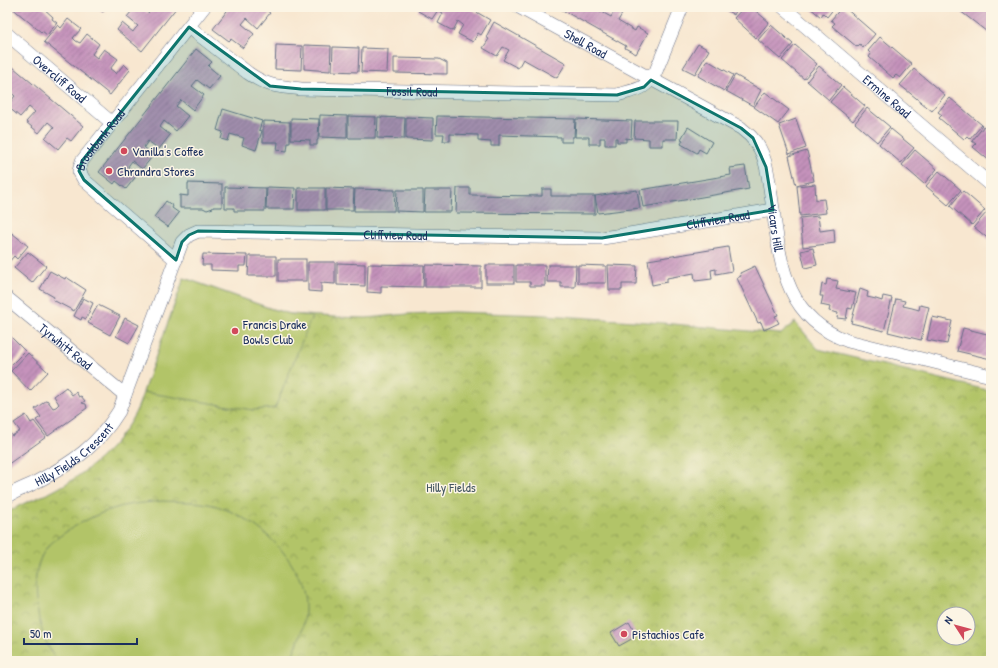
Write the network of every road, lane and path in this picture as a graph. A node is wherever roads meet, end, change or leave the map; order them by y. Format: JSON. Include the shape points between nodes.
{"nodes":[{"id":1,"x":204,"y":7,"type":"edge"},
{"id":2,"x":519,"y":7,"type":"edge"},
{"id":3,"x":682,"y":7,"type":"edge"},
{"id":4,"x":783,"y":7,"type":"edge"},
{"id":5,"x":188,"y":27,"type":"junction"},
{"id":6,"x":7,"y":34,"type":"edge"},
{"id":7,"x":651,"y":80,"type":"junction"},
{"id":8,"x":112,"y":123,"type":"junction"},
{"id":9,"x":991,"y":185,"type":"edge"},
{"id":10,"x":773,"y":210,"type":"junction"},
{"id":11,"x":176,"y":260,"type":"junction"},
{"id":12,"x":7,"y":298,"type":"edge"},
{"id":13,"x":991,"y":376,"type":"edge"},
{"id":14,"x":125,"y":395,"type":"junction"},
{"id":15,"x":7,"y":497,"type":"edge"}],
"edges":[{"from":1,"to":5,"type":"street","name":"Brookbank Road"},
{"from":2,"to":7,"type":"street","name":"Shell Road"},
{"from":3,"to":7,"type":"street"},
{"from":4,"to":9,"type":"street","name":"Ermine Road"},
{"from":5,"to":7,"type":"street","name":"Fossil Road","via":[[270,86],[301,89],[617,95],[644,87]]},
{"from":5,"to":8,"type":"street","name":"Brookbank Road"},
{"from":6,"to":8,"type":"street","name":"Overcliff Road"},
{"from":7,"to":10,"type":"street","name":"Vicars Hill","via":[[741,128],[753,138],[766,167]]},
{"from":8,"to":11,"type":"street","name":"Brookbank Road","via":[[82,161],[79,171],[84,180]]},
{"from":10,"to":11,"type":"street","name":"Cliffview Road","via":[[602,238],[198,231],[182,242]]},
{"from":10,"to":13,"type":"street","name":"Vicars Hill","via":[[782,266],[789,288],[800,306],[823,329],[848,341]]},
{"from":11,"to":14,"type":"street","name":"Cliffview Road"},
{"from":12,"to":14,"type":"street","name":"Tyrwhitt Road"},
{"from":14,"to":15,"type":"street","name":"Hilly Fields Crescent","via":[[109,427],[90,448],[64,467]]}]}
